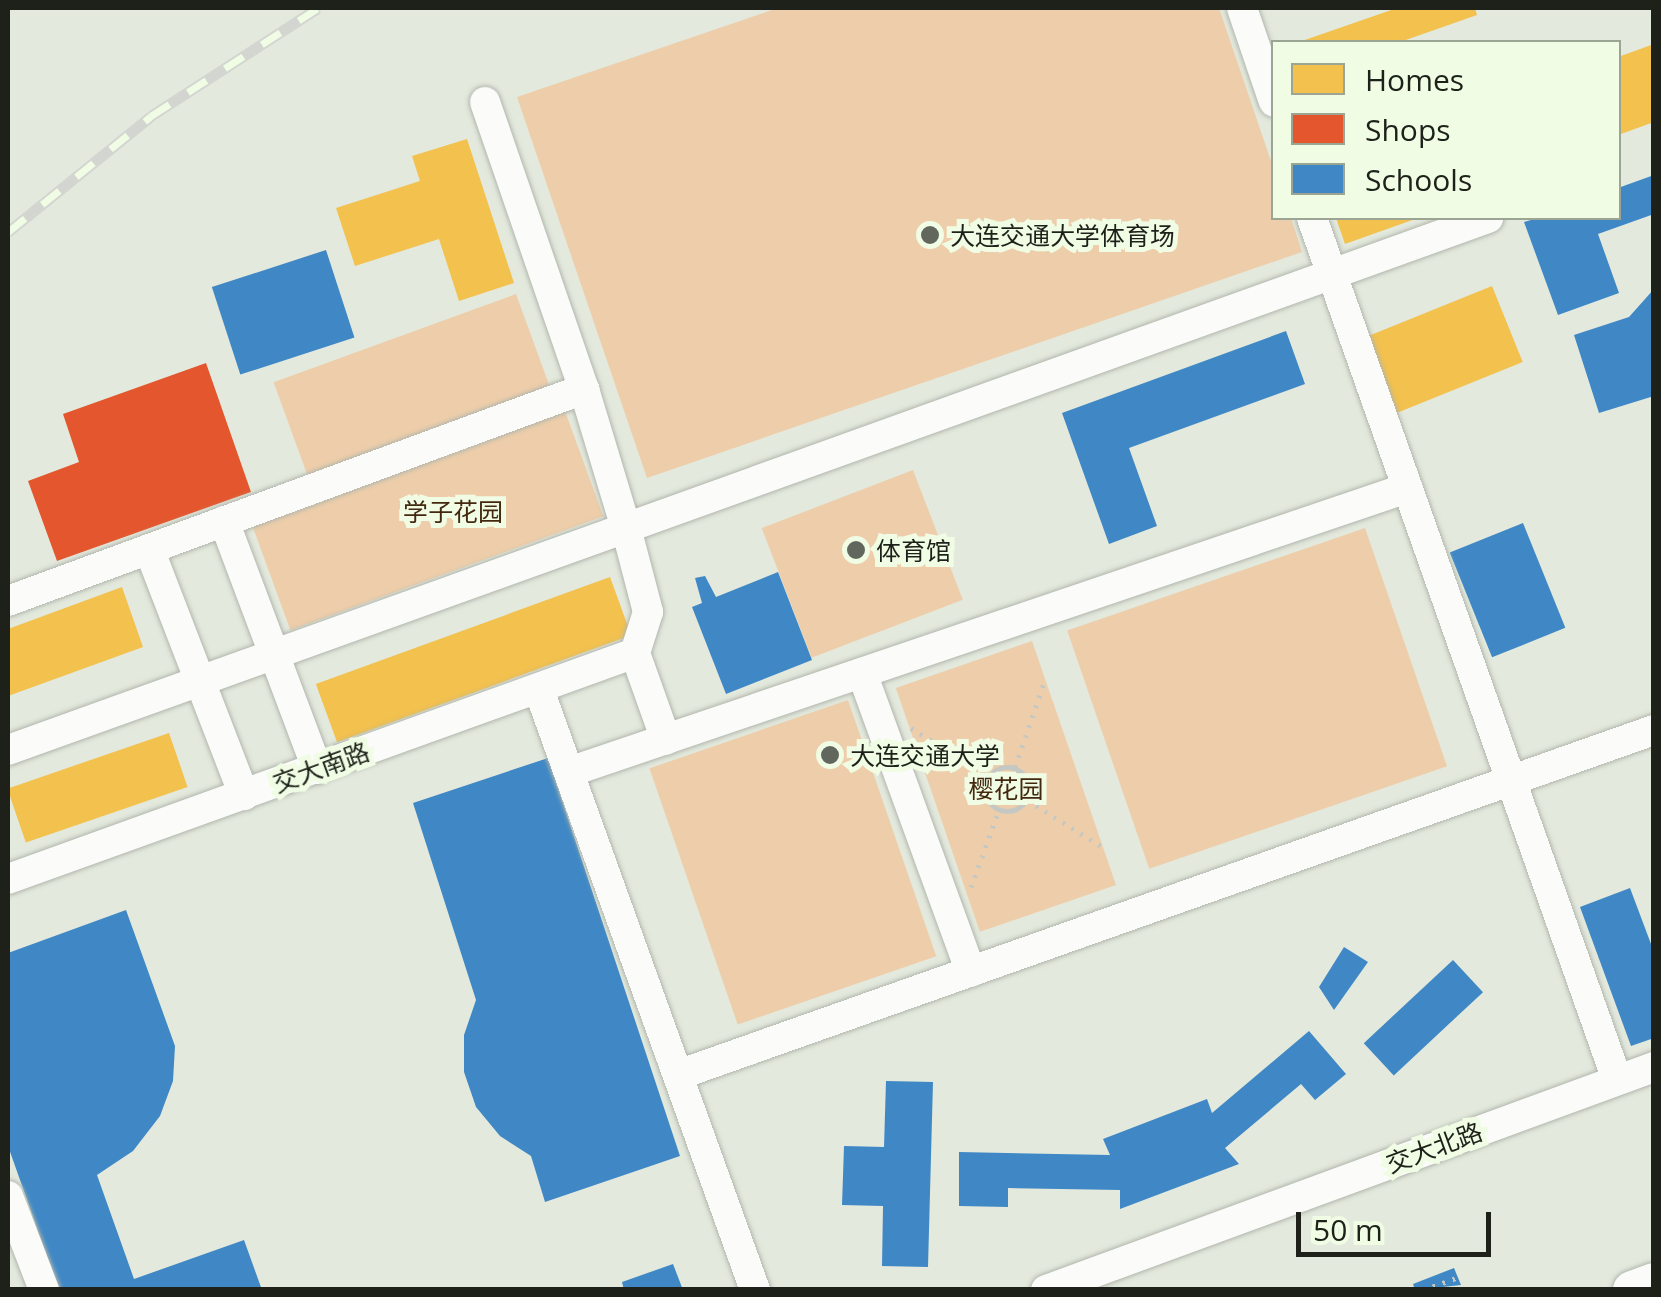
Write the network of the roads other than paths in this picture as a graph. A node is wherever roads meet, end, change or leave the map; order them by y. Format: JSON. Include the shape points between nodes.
{"nodes":[{"id":1,"x":1242,"y":8,"type":"edge"},
{"id":2,"x":1271,"y":93,"type":"edge"},
{"id":3,"x":485,"y":102,"type":"dead end"},
{"id":4,"x":1313,"y":220,"type":"edge"},
{"id":5,"x":1482,"y":220,"type":"edge"},
{"id":6,"x":1331,"y":274,"type":"junction"},
{"id":7,"x":584,"y":388,"type":"junction"},
{"id":8,"x":1407,"y":488,"type":"junction"},
{"id":9,"x":224,"y":521,"type":"junction"},
{"id":10,"x":626,"y":528,"type":"junction"},
{"id":11,"x":149,"y":549,"type":"junction"},
{"id":12,"x":8,"y":601,"type":"edge"},
{"id":13,"x":634,"y":653,"type":"junction"},
{"id":14,"x":272,"y":655,"type":"junction"},
{"id":15,"x":862,"y":673,"type":"junction"},
{"id":16,"x":198,"y":682,"type":"junction"},
{"id":17,"x":539,"y":690,"type":"junction"},
{"id":18,"x":1654,"y":730,"type":"edge"},
{"id":19,"x":666,"y":740,"type":"junction"},
{"id":20,"x":8,"y":750,"type":"edge"},
{"id":21,"x":316,"y":769,"type":"junction"},
{"id":22,"x":569,"y":772,"type":"junction"},
{"id":23,"x":1511,"y":780,"type":"junction"},
{"id":24,"x":244,"y":794,"type":"junction"},
{"id":25,"x":8,"y":878,"type":"edge"},
{"id":26,"x":971,"y":972,"type":"junction"},
{"id":27,"x":1654,"y":1067,"type":"edge"},
{"id":28,"x":678,"y":1076,"type":"junction"},
{"id":29,"x":1618,"y":1080,"type":"junction"},
{"id":30,"x":8,"y":1196,"type":"edge"},
{"id":31,"x":1654,"y":1282,"type":"edge"},
{"id":32,"x":44,"y":1290,"type":"edge"},
{"id":33,"x":755,"y":1290,"type":"edge"},
{"id":34,"x":1046,"y":1290,"type":"edge"},
{"id":35,"x":1632,"y":1290,"type":"edge"}],
"edges":[{"from":1,"to":2,"type":"street"},
{"from":3,"to":7,"type":"street"},
{"from":4,"to":6,"type":"street"},
{"from":5,"to":6,"type":"street"},
{"from":6,"to":8,"type":"street"},
{"from":6,"to":10,"type":"street"},
{"from":7,"to":9,"type":"street"},
{"from":7,"to":10,"type":"street"},
{"from":8,"to":15,"type":"street"},
{"from":8,"to":23,"type":"street"},
{"from":9,"to":11,"type":"street"},
{"from":9,"to":14,"type":"street"},
{"from":10,"to":13,"type":"street","via":[[648,612]]},
{"from":10,"to":14,"type":"street"},
{"from":11,"to":12,"type":"street"},
{"from":11,"to":16,"type":"street"},
{"from":13,"to":17,"type":"street","name":"交大南路"},
{"from":13,"to":19,"type":"street"},
{"from":14,"to":16,"type":"street"},
{"from":14,"to":21,"type":"street"},
{"from":15,"to":19,"type":"street"},
{"from":15,"to":26,"type":"street"},
{"from":16,"to":20,"type":"street"},
{"from":16,"to":24,"type":"street"},
{"from":17,"to":21,"type":"street","name":"交大南路"},
{"from":17,"to":22,"type":"street"},
{"from":18,"to":23,"type":"street"},
{"from":19,"to":22,"type":"street"},
{"from":21,"to":24,"type":"street","name":"交大南路"},
{"from":22,"to":28,"type":"street"},
{"from":23,"to":26,"type":"street"},
{"from":23,"to":29,"type":"street"},
{"from":24,"to":25,"type":"street","name":"交大南路"},
{"from":26,"to":28,"type":"street"},
{"from":27,"to":29,"type":"street","name":"交大北路"},
{"from":28,"to":33,"type":"street"},
{"from":29,"to":34,"type":"street","name":"交大北路"},
{"from":30,"to":32,"type":"street"},
{"from":31,"to":35,"type":"main road"}]}
